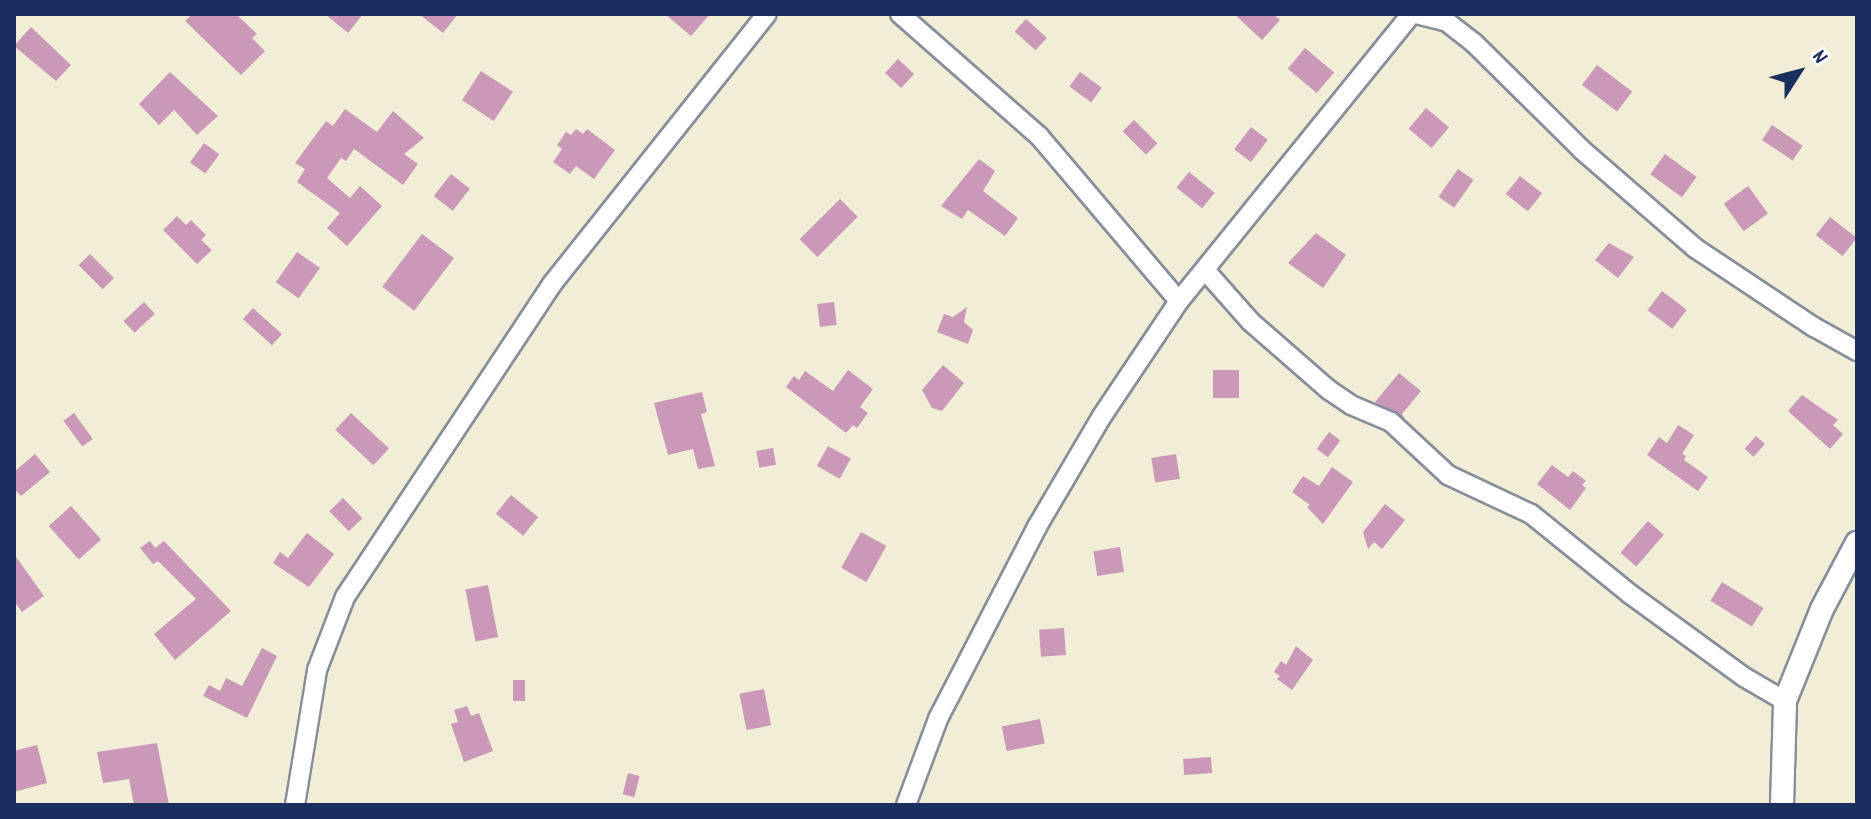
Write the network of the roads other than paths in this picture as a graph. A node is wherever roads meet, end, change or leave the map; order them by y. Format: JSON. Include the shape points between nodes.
{"nodes":[{"id":1,"x":767,"y":14,"type":"edge"},
{"id":2,"x":900,"y":14,"type":"edge"},
{"id":3,"x":1413,"y":14,"type":"edge"},
{"id":4,"x":1205,"y":270,"type":"junction"},
{"id":5,"x":1179,"y":301,"type":"junction"},
{"id":6,"x":1857,"y":351,"type":"edge"},
{"id":7,"x":1857,"y":543,"type":"edge"},
{"id":8,"x":1785,"y":701,"type":"junction"},
{"id":9,"x":295,"y":805,"type":"edge"},
{"id":10,"x":906,"y":805,"type":"edge"},
{"id":11,"x":1782,"y":805,"type":"edge"}],
"edges":[{"from":1,"to":9,"type":"street","via":[[552,284],[345,597],[317,670]]},
{"from":2,"to":5,"type":"street","via":[[1039,136]]},
{"from":3,"to":4,"type":"street"},
{"from":3,"to":6,"type":"street","via":[[1447,22],[1474,43],[1582,150],[1695,248]]},
{"from":4,"to":5,"type":"street"},
{"from":4,"to":8,"type":"street","via":[[1251,322],[1329,390],[1398,427],[1448,475],[1531,514],[1642,604]]},
{"from":5,"to":10,"type":"street","via":[[1102,416],[1037,527],[938,719]]},
{"from":7,"to":8,"type":"street","via":[[1822,609]]},
{"from":8,"to":11,"type":"street"}]}
